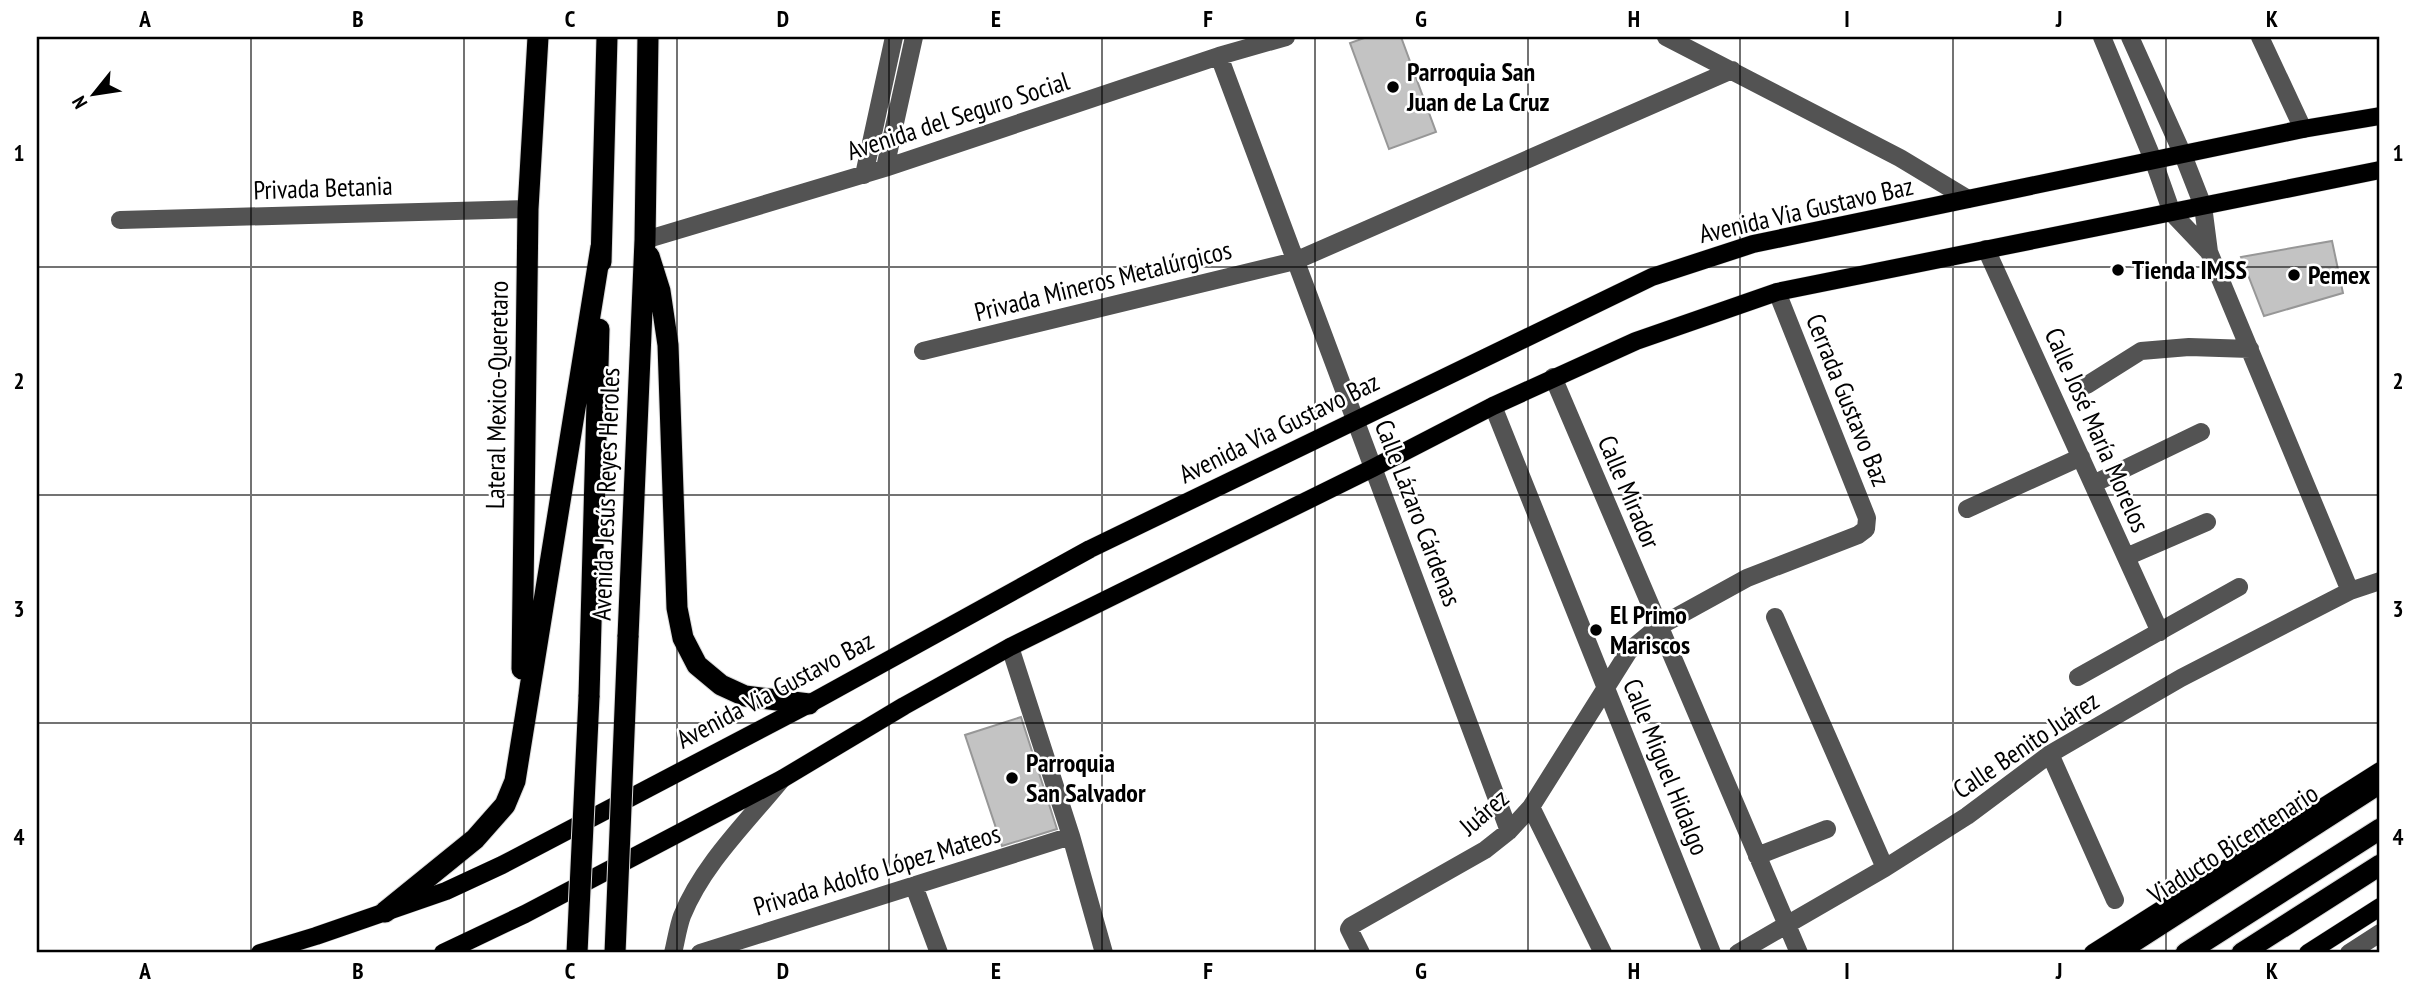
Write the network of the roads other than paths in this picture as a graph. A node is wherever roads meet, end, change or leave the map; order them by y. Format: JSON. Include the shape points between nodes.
{"nodes":[{"id":1,"x":538,"y":37,"type":"edge"},
{"id":2,"x":607,"y":37,"type":"edge"},
{"id":3,"x":648,"y":37,"type":"edge"},
{"id":4,"x":894,"y":37,"type":"edge"},
{"id":5,"x":914,"y":37,"type":"edge"},
{"id":6,"x":1286,"y":37,"type":"edge"},
{"id":7,"x":1666,"y":37,"type":"edge"},
{"id":8,"x":2102,"y":37,"type":"edge"},
{"id":9,"x":2130,"y":37,"type":"edge"},
{"id":10,"x":2260,"y":37,"type":"edge"},
{"id":11,"x":1219,"y":56,"type":"junction"},
{"id":12,"x":1732,"y":70,"type":"junction"},
{"id":13,"x":2380,"y":116,"type":"edge"},
{"id":14,"x":2304,"y":129,"type":"junction"},
{"id":15,"x":2183,"y":155,"type":"junction"},
{"id":16,"x":2154,"y":162,"type":"junction"},
{"id":17,"x":885,"y":168,"type":"junction"},
{"id":18,"x":2380,"y":170,"type":"edge"},
{"id":19,"x":864,"y":175,"type":"junction"},
{"id":20,"x":1968,"y":199,"type":"junction"},
{"id":21,"x":2203,"y":206,"type":"junction"},
{"id":22,"x":528,"y":209,"type":"junction"},
{"id":23,"x":2172,"y":213,"type":"junction"},
{"id":24,"x":120,"y":220,"type":"dead end"},
{"id":25,"x":645,"y":240,"type":"junction"},
{"id":26,"x":601,"y":247,"type":"junction"},
{"id":27,"x":1986,"y":249,"type":"junction"},
{"id":28,"x":2210,"y":252,"type":"junction"},
{"id":29,"x":1295,"y":261,"type":"junction"},
{"id":30,"x":1777,"y":292,"type":"junction"},
{"id":31,"x":2250,"y":349,"type":"junction"},
{"id":32,"x":923,"y":351,"type":"dead end"},
{"id":33,"x":1553,"y":377,"type":"junction"},
{"id":34,"x":2087,"y":385,"type":"dead end"},
{"id":35,"x":1493,"y":406,"type":"junction"},
{"id":36,"x":1354,"y":420,"type":"junction"},
{"id":37,"x":2201,"y":432,"type":"dead end"},
{"id":38,"x":2081,"y":457,"type":"junction"},
{"id":39,"x":1373,"y":468,"type":"junction"},
{"id":40,"x":2093,"y":484,"type":"junction"},
{"id":41,"x":1967,"y":509,"type":"dead end"},
{"id":42,"x":2207,"y":522,"type":"dead end"},
{"id":43,"x":1866,"y":529,"type":"joint"},
{"id":44,"x":2126,"y":557,"type":"junction"},
{"id":45,"x":2380,"y":581,"type":"edge"},
{"id":46,"x":2239,"y":587,"type":"dead end"},
{"id":47,"x":2350,"y":591,"type":"junction"},
{"id":48,"x":1775,"y":617,"type":"dead end"},
{"id":49,"x":1658,"y":627,"type":"junction"},
{"id":50,"x":2160,"y":632,"type":"junction"},
{"id":51,"x":1010,"y":648,"type":"junction"},
{"id":52,"x":2078,"y":677,"type":"dead end"},
{"id":53,"x":1606,"y":687,"type":"junction"},
{"id":54,"x":809,"y":704,"type":"junction"},
{"id":55,"x":2050,"y":754,"type":"junction"},
{"id":56,"x":521,"y":755,"type":"junction"},
{"id":57,"x":2380,"y":771,"type":"edge"},
{"id":58,"x":782,"y":779,"type":"junction"},
{"id":59,"x":2380,"y":783,"type":"edge"},
{"id":60,"x":1531,"y":807,"type":"junction"},
{"id":61,"x":1827,"y":828,"type":"dead end"},
{"id":62,"x":2380,"y":830,"type":"edge"},
{"id":63,"x":1509,"y":831,"type":"junction"},
{"id":64,"x":1071,"y":836,"type":"junction"},
{"id":65,"x":1757,"y":856,"type":"junction"},
{"id":66,"x":2380,"y":865,"type":"edge"},
{"id":67,"x":1885,"y":867,"type":"junction"},
{"id":68,"x":914,"y":886,"type":"junction"},
{"id":69,"x":2115,"y":900,"type":"dead end"},
{"id":70,"x":2380,"y":907,"type":"edge"},
{"id":71,"x":385,"y":912,"type":"junction"},
{"id":72,"x":1786,"y":926,"type":"junction"},
{"id":73,"x":2380,"y":933,"type":"edge"},
{"id":74,"x":260,"y":953,"type":"edge"},
{"id":75,"x":443,"y":953,"type":"edge"},
{"id":76,"x":578,"y":953,"type":"edge"},
{"id":77,"x":615,"y":953,"type":"edge"},
{"id":78,"x":673,"y":953,"type":"edge"},
{"id":79,"x":700,"y":953,"type":"edge"},
{"id":80,"x":939,"y":953,"type":"edge"},
{"id":81,"x":1104,"y":953,"type":"edge"},
{"id":82,"x":1361,"y":953,"type":"edge"},
{"id":83,"x":1603,"y":953,"type":"edge"},
{"id":84,"x":1712,"y":953,"type":"edge"},
{"id":85,"x":1738,"y":953,"type":"edge"},
{"id":86,"x":1799,"y":953,"type":"edge"},
{"id":87,"x":2093,"y":953,"type":"edge"},
{"id":88,"x":2116,"y":953,"type":"edge"},
{"id":89,"x":2186,"y":953,"type":"edge"},
{"id":90,"x":2242,"y":953,"type":"edge"},
{"id":91,"x":2308,"y":953,"type":"edge"},
{"id":92,"x":2349,"y":953,"type":"edge"}],
"edges":[{"from":1,"to":22,"type":"highway","name":"Lateral Mexico-Queretaro"},
{"from":2,"to":26,"type":"highway","name":"Avenida Jesús Reyes Heroles"},
{"from":3,"to":25,"type":"highway","name":"Avenida Jesús Reyes Heroles"},
{"from":4,"to":19,"type":"street"},
{"from":5,"to":17,"type":"street"},
{"from":6,"to":11,"type":"street","name":"Avenida del Seguro Social"},
{"from":7,"to":12,"type":"street"},
{"from":8,"to":16,"type":"street"},
{"from":9,"to":15,"type":"street"},
{"from":10,"to":14,"type":"street"},
{"from":11,"to":17,"type":"street","name":"Avenida del Seguro Social"},
{"from":11,"to":29,"type":"street","name":"Calle Lázaro Cárdenas"},
{"from":12,"to":20,"type":"street"},
{"from":12,"to":29,"type":"street","name":"Privada Mineros Metalúrgicos"},
{"from":13,"to":14,"type":"main road","name":"Avenida Via Gustavo Baz"},
{"from":14,"to":15,"type":"main road","name":"Avenida Via Gustavo Baz"},
{"from":15,"to":16,"type":"main road","name":"Avenida Via Gustavo Baz"},
{"from":15,"to":21,"type":"street"},
{"from":16,"to":20,"type":"main road","name":"Avenida Via Gustavo Baz"},
{"from":16,"to":23,"type":"street"},
{"from":17,"to":19,"type":"street","name":"Avenida del Seguro Social"},
{"from":18,"to":21,"type":"main road"},
{"from":19,"to":25,"type":"street","name":"Avenida del Seguro Social"},
{"from":20,"to":36,"type":"main road","name":"Avenida Via Gustavo Baz","via":[[1753,244],[1652,277]]},
{"from":21,"to":23,"type":"main road"},
{"from":21,"to":28,"type":"street"},
{"from":22,"to":24,"type":"street","name":"Privada Betania"},
{"from":22,"to":56,"type":"highway","name":"Lateral Mexico-Queretaro"},
{"from":23,"to":27,"type":"main road"},
{"from":23,"to":28,"type":"street"},
{"from":25,"to":54,"type":"highway","via":[[660,291],[668,345],[677,608],[683,638],[697,665],[721,685],[746,696]]},
{"from":25,"to":77,"type":"highway","name":"Avenida Jesús Reyes Heroles","bridge":true},
{"from":26,"to":56,"type":"highway"},
{"from":26,"to":76,"type":"highway","name":"Avenida Jesús Reyes Heroles","bridge":true,"via":[[590,697]]},
{"from":27,"to":30,"type":"main road"},
{"from":27,"to":38,"type":"street","name":"Calle José María Morelos"},
{"from":28,"to":31,"type":"street"},
{"from":29,"to":32,"type":"street","name":"Privada Mineros Metalúrgicos"},
{"from":29,"to":36,"type":"street","name":"Calle Lázaro Cárdenas"},
{"from":30,"to":33,"type":"main road","via":[[1636,341]]},
{"from":30,"to":43,"type":"street","name":"Cerrada Gustavo Baz","via":[[1867,518]]},
{"from":31,"to":34,"type":"street","via":[[2141,351]]},
{"from":31,"to":47,"type":"street"},
{"from":33,"to":35,"type":"main road"},
{"from":33,"to":49,"type":"street","name":"Calle Mirador"},
{"from":35,"to":39,"type":"main road"},
{"from":35,"to":53,"type":"street","name":"Calle Miguel Hidalgo"},
{"from":36,"to":39,"type":"street","name":"Calle Lázaro Cárdenas"},
{"from":36,"to":54,"type":"main road","name":"Avenida Via Gustavo Baz","via":[[1090,549]]},
{"from":37,"to":40,"type":"street"},
{"from":38,"to":40,"type":"street","name":"Calle José María Morelos"},
{"from":38,"to":41,"type":"street"},
{"from":39,"to":51,"type":"main road"},
{"from":39,"to":63,"type":"street","name":"Calle Lázaro Cárdenas"},
{"from":40,"to":44,"type":"street","name":"Calle José María Morelos"},
{"from":42,"to":44,"type":"street"},
{"from":43,"to":49,"type":"street","name":"Juárez","via":[[1747,578]]},
{"from":44,"to":50,"type":"street","name":"Calle José María Morelos"},
{"from":45,"to":47,"type":"street","name":"Calle Benito Juárez"},
{"from":46,"to":50,"type":"street"},
{"from":47,"to":55,"type":"street","name":"Calle Benito Juárez","via":[[2181,678]]},
{"from":48,"to":67,"type":"street"},
{"from":49,"to":53,"type":"street","name":"Juárez","via":[[1629,651]]},
{"from":49,"to":65,"type":"street","name":"Calle Mirador"},
{"from":50,"to":52,"type":"street"},
{"from":51,"to":58,"type":"main road"},
{"from":51,"to":64,"type":"street"},
{"from":53,"to":60,"type":"street","name":"Juárez"},
{"from":53,"to":84,"type":"street","name":"Calle Miguel Hidalgo"},
{"from":54,"to":71,"type":"main road","name":"Avenida Via Gustavo Baz","via":[[502,865]]},
{"from":55,"to":67,"type":"street","name":"Calle Benito Juárez","via":[[1966,816]]},
{"from":55,"to":69,"type":"street"},
{"from":56,"to":71,"type":"highway","via":[[505,805],[475,839]]},
{"from":57,"to":87,"type":"main road"},
{"from":58,"to":75,"type":"main road"},
{"from":58,"to":78,"type":"street","via":[[701,881],[682,917]]},
{"from":59,"to":88,"type":"highway","name":"Viaducto Bicentenario"},
{"from":60,"to":63,"type":"street","name":"Juárez"},
{"from":60,"to":83,"type":"street"},
{"from":61,"to":65,"type":"street"},
{"from":62,"to":89,"type":"highway"},
{"from":63,"to":82,"type":"street","name":"Juárez","via":[[1485,850],[1349,929]]},
{"from":64,"to":68,"type":"street","name":"Privada Adolfo López Mateos"},
{"from":64,"to":81,"type":"street"},
{"from":65,"to":72,"type":"street","name":"Calle Mirador"},
{"from":66,"to":90,"type":"highway"},
{"from":67,"to":72,"type":"street","name":"Calle Benito Juárez"},
{"from":68,"to":79,"type":"street","name":"Privada Adolfo López Mateos"},
{"from":68,"to":80,"type":"street"},
{"from":70,"to":91,"type":"main road"},
{"from":71,"to":74,"type":"main road","name":"Avenida Via Gustavo Baz"},
{"from":72,"to":85,"type":"street","name":"Calle Benito Juárez"},
{"from":72,"to":86,"type":"street","name":"Calle Mirador"},
{"from":73,"to":92,"type":"street"}]}
